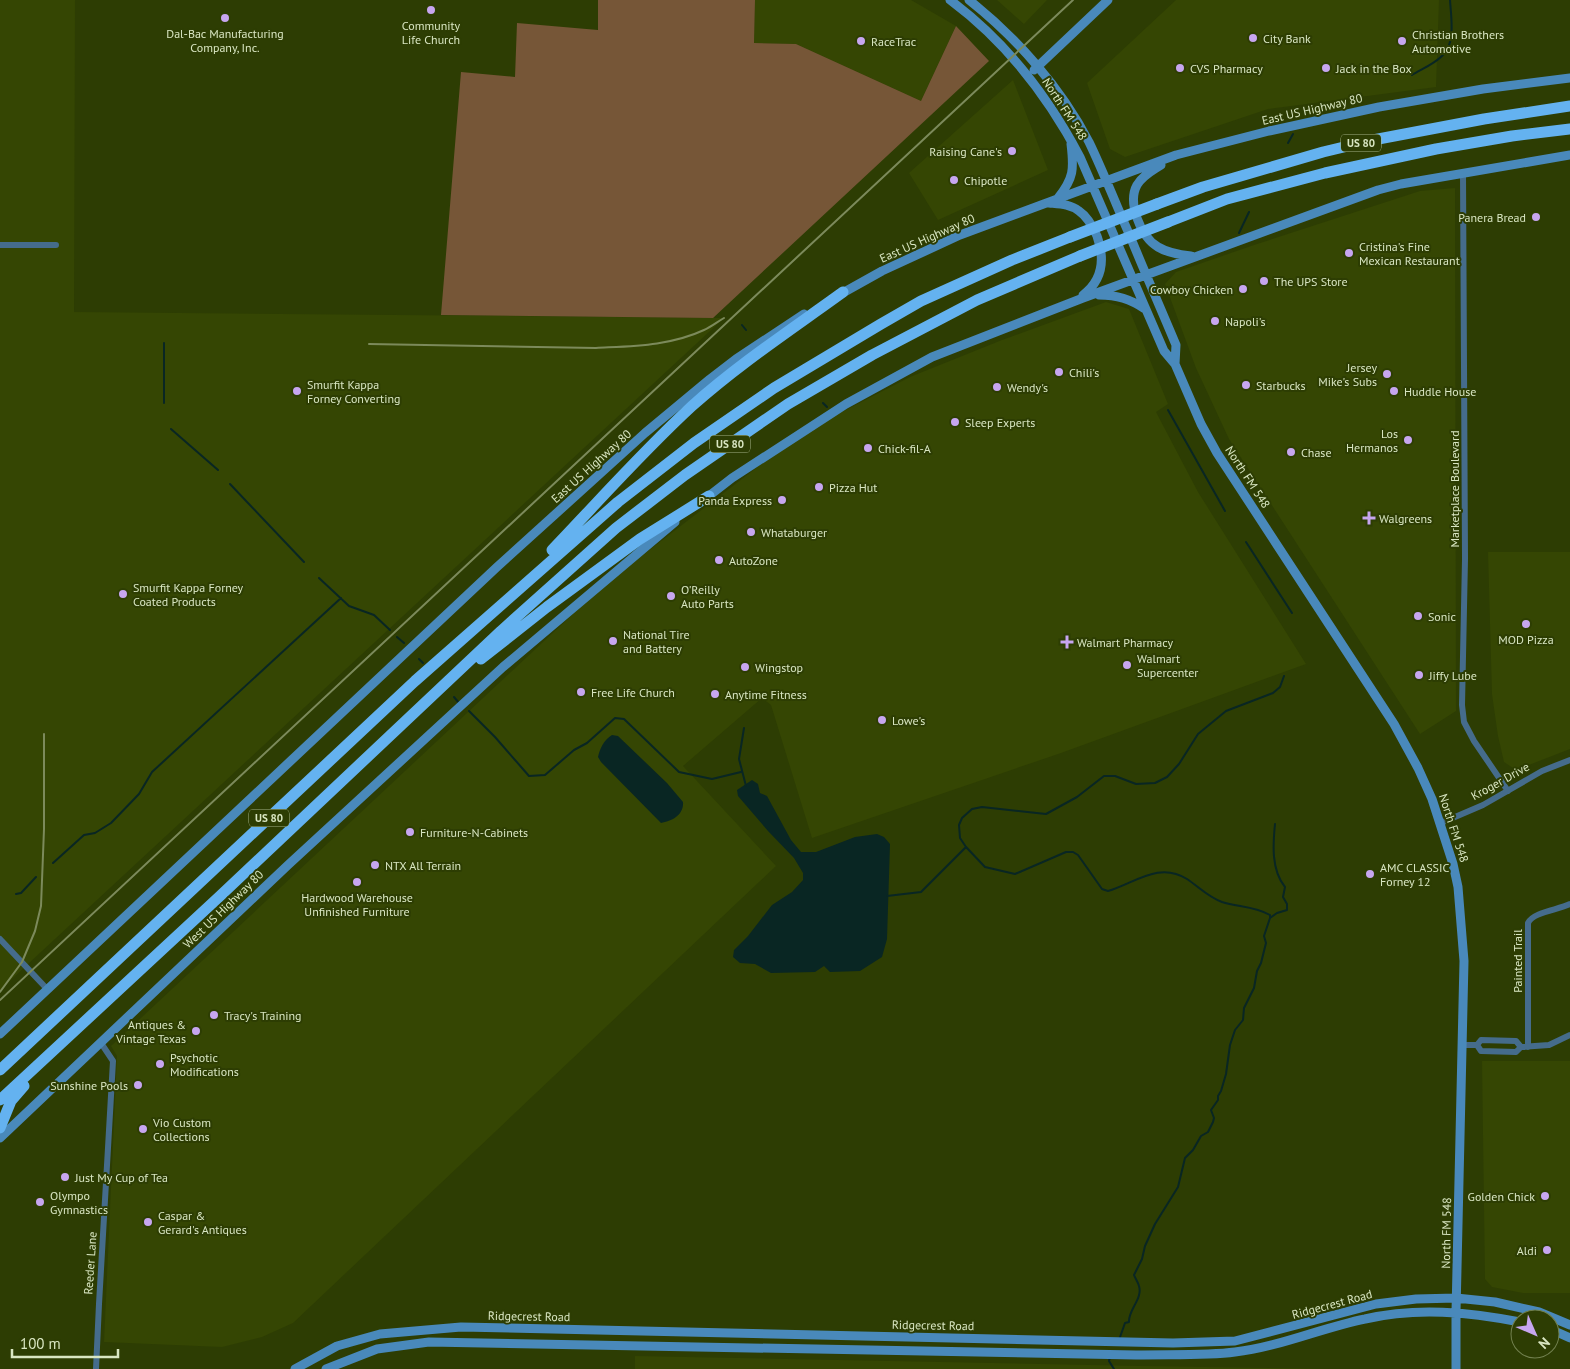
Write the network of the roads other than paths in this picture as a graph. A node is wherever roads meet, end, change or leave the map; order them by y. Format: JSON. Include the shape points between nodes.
{"nodes":[{"id":1,"x":950,"y":0,"type":"edge"},
{"id":2,"x":969,"y":0,"type":"edge"},
{"id":3,"x":1108,"y":0,"type":"edge"},
{"id":4,"x":1037,"y":67,"type":"junction"},
{"id":5,"x":1028,"y":75,"type":"junction"},
{"id":6,"x":1570,"y":78,"type":"edge"},
{"id":7,"x":1570,"y":106,"type":"edge"},
{"id":8,"x":1570,"y":128,"type":"edge"},
{"id":9,"x":1070,"y":138,"type":"junction"},
{"id":10,"x":1176,"y":155,"type":"junction"},
{"id":11,"x":1570,"y":155,"type":"edge"},
{"id":12,"x":1463,"y":173,"type":"junction"},
{"id":13,"x":1106,"y":181,"type":"junction"},
{"id":14,"x":1092,"y":186,"type":"junction"},
{"id":15,"x":1058,"y":199,"type":"junction"},
{"id":16,"x":1047,"y":202,"type":"junction"},
{"id":17,"x":0,"y":245,"type":"edge"},
{"id":18,"x":56,"y":245,"type":"dead end"},
{"id":19,"x":1195,"y":256,"type":"junction"},
{"id":20,"x":1146,"y":275,"type":"junction"},
{"id":21,"x":1132,"y":280,"type":"junction"},
{"id":22,"x":843,"y":292,"type":"junction"},
{"id":23,"x":1091,"y":295,"type":"junction"},
{"id":24,"x":1075,"y":301,"type":"junction"},
{"id":25,"x":1145,"y":309,"type":"junction"},
{"id":26,"x":1174,"y":364,"type":"junction"},
{"id":27,"x":709,"y":496,"type":"junction"},
{"id":28,"x":541,"y":569,"type":"junction"},
{"id":29,"x":427,"y":702,"type":"junction"},
{"id":30,"x":1570,"y":760,"type":"edge"},
{"id":31,"x":1508,"y":791,"type":"junction"},
{"id":32,"x":1441,"y":823,"type":"junction"},
{"id":33,"x":1570,"y":904,"type":"edge"},
{"id":34,"x":0,"y":939,"type":"edge"},
{"id":35,"x":48,"y":990,"type":"junction"},
{"id":36,"x":0,"y":1034,"type":"edge"},
{"id":37,"x":1570,"y":1035,"type":"edge"},
{"id":38,"x":101,"y":1043,"type":"junction"},
{"id":39,"x":1463,"y":1045,"type":"junction"},
{"id":40,"x":1477,"y":1045,"type":"junction"},
{"id":41,"x":1525,"y":1047,"type":"junction"},
{"id":42,"x":41,"y":1063,"type":"junction"},
{"id":43,"x":0,"y":1070,"type":"edge"},
{"id":44,"x":0,"y":1100,"type":"edge"},
{"id":45,"x":0,"y":1128,"type":"edge"},
{"id":46,"x":0,"y":1138,"type":"edge"},
{"id":47,"x":1456,"y":1298,"type":"junction"},
{"id":48,"x":1456,"y":1312,"type":"junction"},
{"id":49,"x":1510,"y":1320,"type":"edge"},
{"id":50,"x":1570,"y":1325,"type":"edge"},
{"id":51,"x":96,"y":1369,"type":"edge"},
{"id":52,"x":295,"y":1369,"type":"edge"},
{"id":53,"x":326,"y":1369,"type":"edge"},
{"id":54,"x":1456,"y":1369,"type":"edge"}],
"edges":[{"from":1,"to":5,"type":"main road","name":"North FM 548","via":[[989,32]]},
{"from":2,"to":4,"type":"main road","name":"North FM 548"},
{"from":3,"to":4,"type":"main road"},
{"from":4,"to":5,"type":"main road"},
{"from":4,"to":13,"type":"main road","name":"North FM 548","via":[[1081,129]]},
{"from":5,"to":9,"type":"main road","name":"North FM 548"},
{"from":6,"to":10,"type":"main road","name":"East US Highway 80","via":[[1379,106]]},
{"from":7,"to":28,"type":"highway","number":"US 80","bridge":true,"via":[[1356,144],[1265,168],[1203,187],[1012,260],[921,301],[774,388],[694,443]]},
{"from":8,"to":29,"type":"highway","number":"US 80","bridge":true,"via":[[1436,149],[1227,199],[977,300],[788,404],[685,475],[616,528]]},
{"from":9,"to":14,"type":"main road","name":"North FM 548"},
{"from":9,"to":15,"type":"main road","via":[[1073,174]]},
{"from":10,"to":13,"type":"main road","name":"East US Highway 80"},
{"from":10,"to":19,"type":"main road","via":[[1142,179],[1134,193],[1135,209],[1145,235],[1152,243],[1168,252]]},
{"from":11,"to":12,"type":"main road"},
{"from":12,"to":19,"type":"main road","via":[[1378,190]]},
{"from":12,"to":31,"type":"street","name":"Marketplace Boulevard","via":[[1465,559],[1462,705],[1464,722],[1474,742]]},
{"from":13,"to":14,"type":"main road","name":"East US Highway 80"},
{"from":13,"to":20,"type":"main road","name":"North FM 548"},
{"from":14,"to":15,"type":"main road","name":"East US Highway 80"},
{"from":14,"to":21,"type":"main road","name":"North FM 548"},
{"from":15,"to":16,"type":"main road","name":"East US Highway 80"},
{"from":16,"to":22,"type":"main road","name":"East US Highway 80","via":[[934,246]]},
{"from":16,"to":24,"type":"main road","via":[[1079,211],[1092,225],[1099,243],[1100,274],[1092,288]]},
{"from":17,"to":18,"type":"street"},
{"from":19,"to":20,"type":"main road"},
{"from":20,"to":21,"type":"main road"},
{"from":20,"to":26,"type":"main road","name":"North FM 548","via":[[1176,345]]},
{"from":21,"to":23,"type":"main road"},
{"from":21,"to":25,"type":"main road","name":"North FM 548"},
{"from":22,"to":28,"type":"highway","via":[[745,362],[693,406],[644,452],[552,550]]},
{"from":22,"to":35,"type":"main road","name":"East US Highway 80","via":[[776,331],[710,379],[645,433],[497,567]]},
{"from":23,"to":24,"type":"main road"},
{"from":23,"to":25,"type":"main road","via":[[1112,295]]},
{"from":24,"to":27,"type":"main road","via":[[932,357],[895,376],[810,427]]},
{"from":25,"to":26,"type":"main road","name":"North FM 548","via":[[1164,351]]},
{"from":26,"to":32,"type":"main road","name":"North FM 548","via":[[1217,453],[1401,737],[1421,774]]},
{"from":27,"to":29,"type":"highway","via":[[640,539]]},
{"from":27,"to":38,"type":"main road","name":"West US Highway 80","via":[[556,622],[467,701],[280,872]]},
{"from":28,"to":43,"type":"highway","number":"US 80","via":[[415,681]]},
{"from":29,"to":42,"type":"highway","number":"US 80"},
{"from":30,"to":31,"type":"street","name":"Kroger Drive","via":[[1542,771]]},
{"from":31,"to":32,"type":"street","name":"Kroger Drive"},
{"from":32,"to":39,"type":"main road","name":"North FM 548","via":[[1458,887],[1464,960]]},
{"from":33,"to":41,"type":"street","name":"Painted Trail","via":[[1535,915],[1528,923]]},
{"from":34,"to":35,"type":"street"},
{"from":35,"to":36,"type":"main road"},
{"from":37,"to":41,"type":"street","via":[[1549,1045]]},
{"from":38,"to":46,"type":"main road","name":"West US Highway 80"},
{"from":38,"to":51,"type":"street","name":"Reeder Lane","via":[[113,1061]]},
{"from":39,"to":40,"type":"street"},
{"from":39,"to":47,"type":"main road","name":"North FM 548"},
{"from":40,"to":41,"type":"street","via":[[1481,1040],[1516,1041]]},
{"from":40,"to":41,"type":"street","via":[[1481,1051],[1516,1052]]},
{"from":42,"to":44,"type":"highway","number":"US 80"},
{"from":42,"to":45,"type":"highway","via":[[11,1101]]},
{"from":47,"to":48,"type":"main road","name":"North FM 548"},
{"from":47,"to":50,"type":"main road","name":"Ridgecrest Road","via":[[1495,1302],[1539,1312]]},
{"from":47,"to":52,"type":"main road","name":"Ridgecrest Road","via":[[1376,1304],[1234,1341],[1132,1342],[462,1327],[380,1334],[337,1346]]},
{"from":48,"to":49,"type":"main road","name":"Ridgecrest Road"},
{"from":48,"to":53,"type":"main road","name":"Ridgecrest Road","via":[[1372,1317],[1234,1352],[1107,1354],[429,1342],[378,1349]]},
{"from":48,"to":54,"type":"main road","name":"North FM 548"}]}
